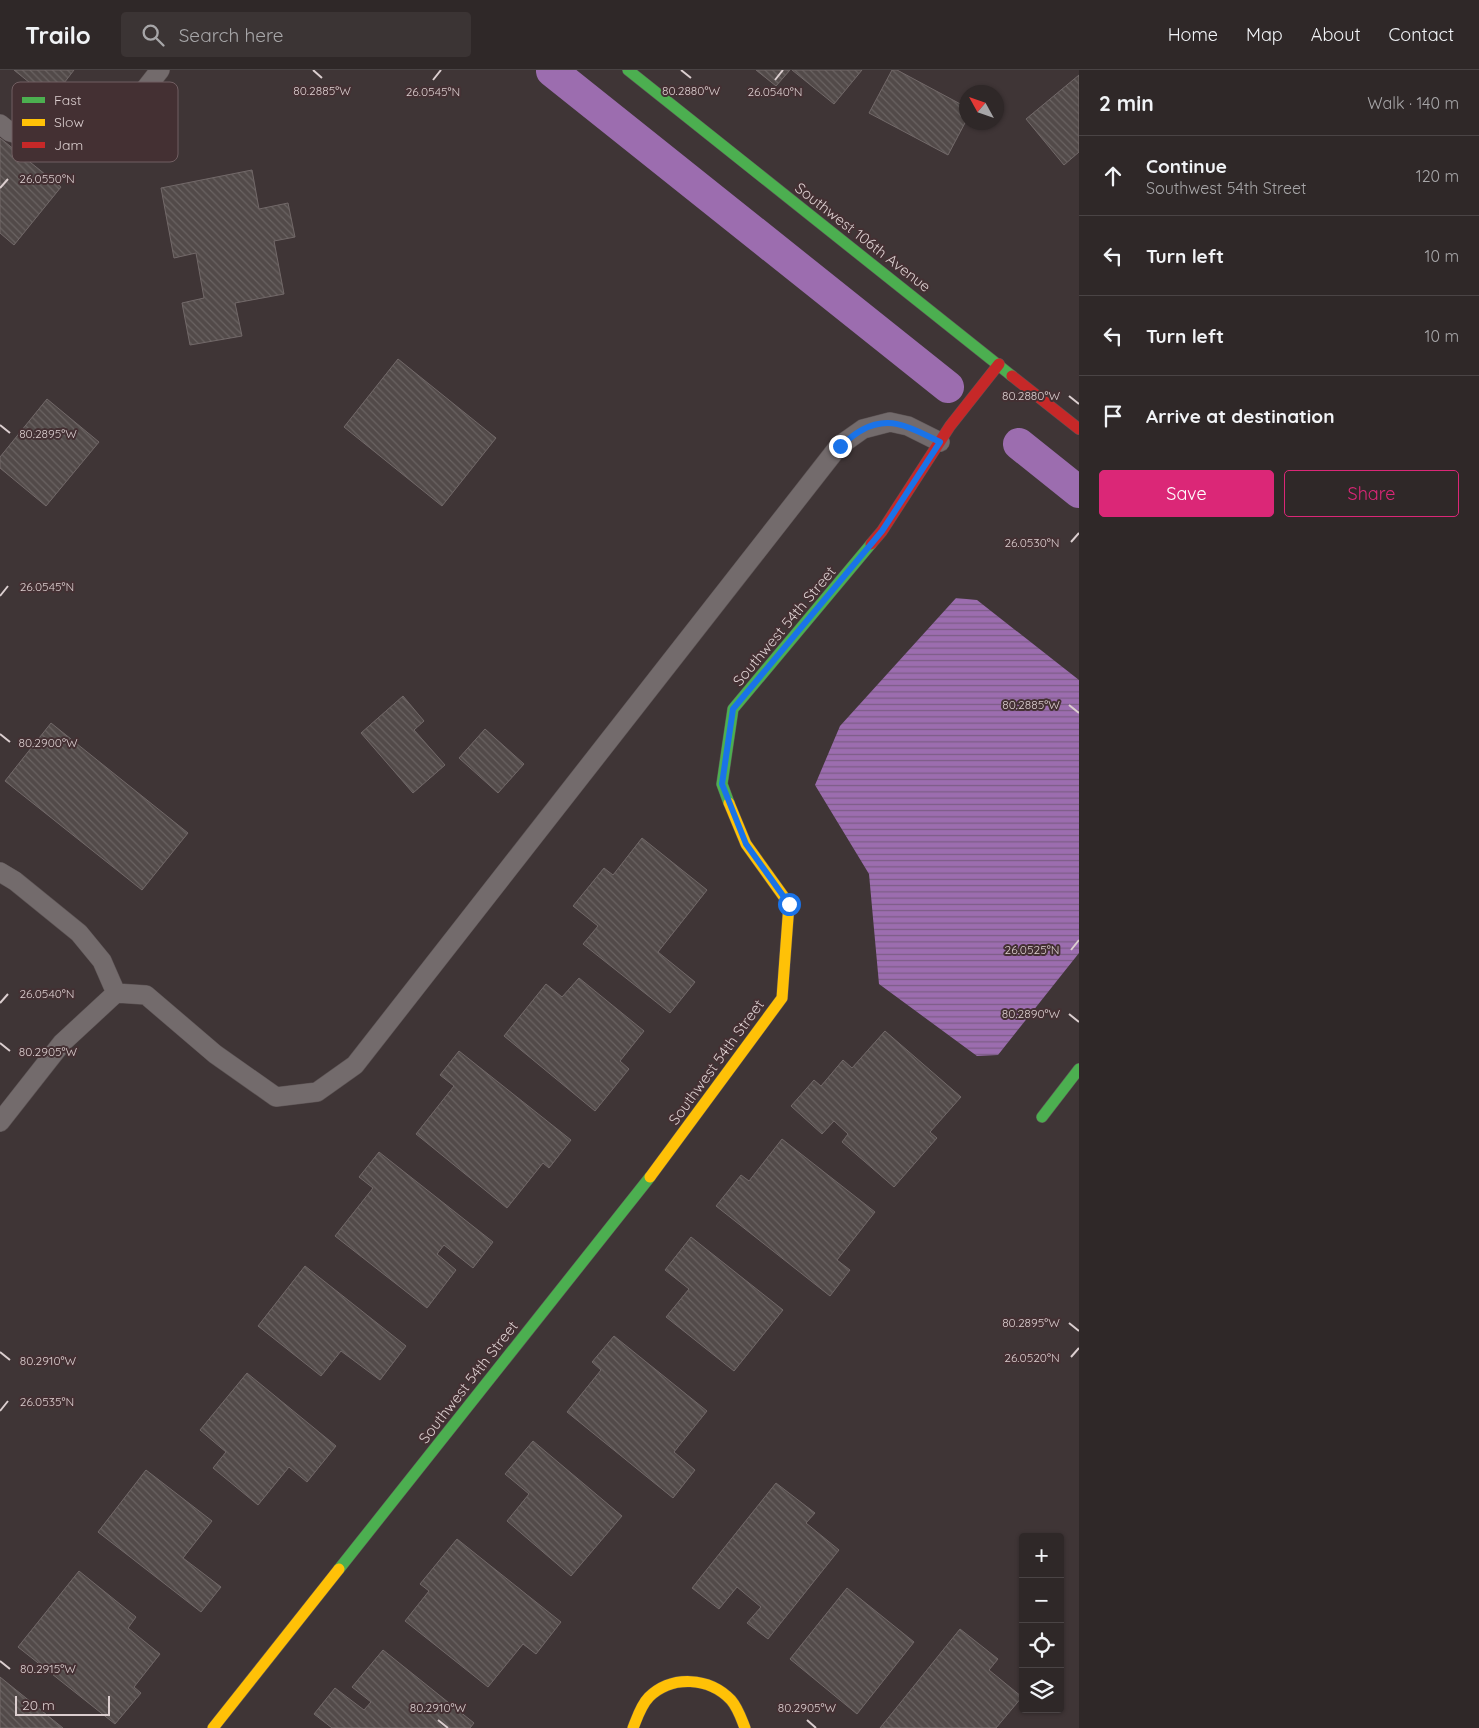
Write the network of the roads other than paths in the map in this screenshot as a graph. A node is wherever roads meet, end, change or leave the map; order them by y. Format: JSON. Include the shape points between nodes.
{"nodes":[{"id":1,"x":160,"y":70,"type":"edge"},
{"id":2,"x":628,"y":70,"type":"edge"},
{"id":3,"x":151,"y":82,"type":"edge"},
{"id":4,"x":0,"y":124,"type":"edge"},
{"id":5,"x":12,"y":133,"type":"edge"},
{"id":6,"x":999,"y":364,"type":"junction"},
{"id":7,"x":1079,"y":429,"type":"edge"},
{"id":8,"x":940,"y":442,"type":"junction"},
{"id":9,"x":0,"y":872,"type":"edge"},
{"id":10,"x":116,"y":993,"type":"junction"},
{"id":11,"x":1079,"y":1069,"type":"edge"},
{"id":12,"x":1042,"y":1117,"type":"dead end"},
{"id":13,"x":0,"y":1122,"type":"edge"},
{"id":14,"x":213,"y":1728,"type":"edge"},
{"id":15,"x":633,"y":1728,"type":"edge"},
{"id":16,"x":745,"y":1728,"type":"edge"}],
"edges":[{"from":1,"to":3,"type":"lane"},
{"from":2,"to":6,"type":"street","name":"Southwest 106th Avenue"},
{"from":4,"to":5,"type":"lane"},
{"from":6,"to":7,"type":"street","name":"Southwest 106th Avenue"},
{"from":6,"to":8,"type":"street","name":"Southwest 54th Street"},
{"from":8,"to":10,"type":"lane","via":[[908,426],[890,422],[863,430],[840,446],[354,1065],[317,1092],[276,1097],[215,1054],[146,995]]},
{"from":8,"to":14,"type":"street","name":"Southwest 54th Street","via":[[882,531],[733,709],[722,784],[746,844],[789,904],[782,998],[649,1177]]},
{"from":9,"to":10,"type":"lane","via":[[79,932],[102,960]]},
{"from":10,"to":13,"type":"lane","via":[[62,1044]]},
{"from":11,"to":12,"type":"street"},
{"from":15,"to":16,"type":"street","via":[[638,1713],[649,1698],[664,1687],[682,1682],[700,1682],[718,1688],[732,1700]]}]}
